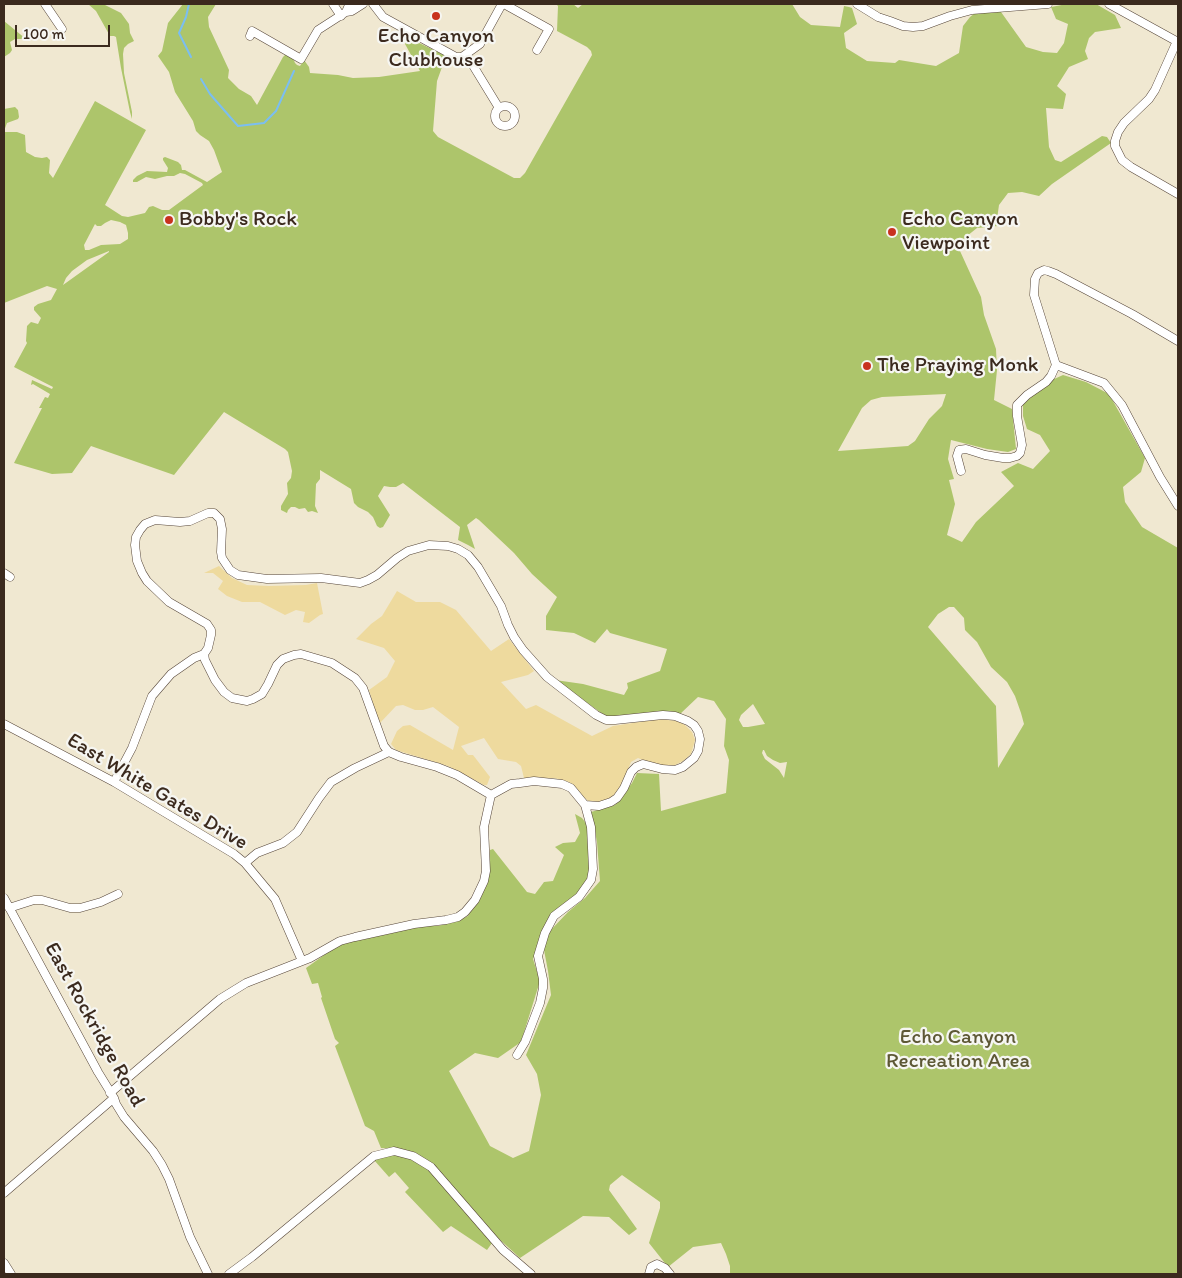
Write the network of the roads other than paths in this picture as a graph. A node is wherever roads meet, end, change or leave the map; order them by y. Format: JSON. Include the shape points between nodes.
{"nodes":[{"id":1,"x":44,"y":4,"type":"edge"},
{"id":2,"x":333,"y":4,"type":"edge"},
{"id":3,"x":352,"y":4,"type":"edge"},
{"id":4,"x":363,"y":4,"type":"edge"},
{"id":5,"x":373,"y":4,"type":"edge"},
{"id":6,"x":503,"y":4,"type":"edge"},
{"id":7,"x":858,"y":4,"type":"edge"},
{"id":8,"x":1048,"y":4,"type":"edge"},
{"id":9,"x":1109,"y":4,"type":"edge"},
{"id":10,"x":344,"y":14,"type":"junction"},
{"id":11,"x":62,"y":29,"type":"dead end"},
{"id":12,"x":250,"y":36,"type":"dead end"},
{"id":13,"x":1178,"y":42,"type":"edge"},
{"id":14,"x":538,"y":50,"type":"dead end"},
{"id":15,"x":466,"y":54,"type":"junction"},
{"id":16,"x":499,"y":108,"type":"dead end"},
{"id":17,"x":1178,"y":194,"type":"edge"},
{"id":18,"x":1178,"y":341,"type":"edge"},
{"id":19,"x":1056,"y":365,"type":"junction"},
{"id":20,"x":961,"y":471,"type":"dead end"},
{"id":21,"x":1178,"y":506,"type":"edge"},
{"id":22,"x":4,"y":573,"type":"edge"},
{"id":23,"x":4,"y":578,"type":"edge"},
{"id":24,"x":204,"y":654,"type":"junction"},
{"id":25,"x":4,"y":724,"type":"edge"},
{"id":26,"x":389,"y":752,"type":"junction"},
{"id":27,"x":114,"y":782,"type":"junction"},
{"id":28,"x":491,"y":795,"type":"junction"},
{"id":29,"x":585,"y":805,"type":"junction"},
{"id":30,"x":244,"y":863,"type":"junction"},
{"id":31,"x":118,"y":894,"type":"dead end"},
{"id":32,"x":4,"y":898,"type":"edge"},
{"id":33,"x":9,"y":908,"type":"junction"},
{"id":34,"x":302,"y":961,"type":"junction"},
{"id":35,"x":517,"y":1054,"type":"dead end"},
{"id":36,"x":112,"y":1096,"type":"junction"},
{"id":37,"x":4,"y":1193,"type":"edge"},
{"id":38,"x":4,"y":1263,"type":"edge"},
{"id":39,"x":10,"y":1274,"type":"edge"},
{"id":40,"x":208,"y":1274,"type":"edge"},
{"id":41,"x":229,"y":1274,"type":"edge"},
{"id":42,"x":531,"y":1274,"type":"edge"},
{"id":43,"x":649,"y":1274,"type":"edge"},
{"id":44,"x":670,"y":1274,"type":"edge"}],
"edges":[{"from":1,"to":11,"type":"street"},
{"from":2,"to":10,"type":"street"},
{"from":3,"to":10,"type":"street"},
{"from":4,"to":10,"type":"street"},
{"from":5,"to":15,"type":"street","via":[[383,17],[438,48],[456,57]]},
{"from":6,"to":14,"type":"street","via":[[549,29]]},
{"from":6,"to":15,"type":"street","via":[[480,44]]},
{"from":7,"to":8,"type":"street","via":[[890,22],[913,27],[972,10]]},
{"from":9,"to":13,"type":"street"},
{"from":10,"to":12,"type":"street","via":[[316,33],[301,59],[252,32]]},
{"from":13,"to":17,"type":"street","via":[[1155,90],[1124,123],[1114,140],[1122,160]]},
{"from":15,"to":16,"type":"street"},
{"from":18,"to":19,"type":"street","via":[[1044,270],[1035,279],[1034,295]]},
{"from":19,"to":20,"type":"street","via":[[1046,382],[1017,405],[1020,453],[1003,458],[959,450],[956,456]]},
{"from":19,"to":21,"type":"street","via":[[1104,383],[1122,405]]},
{"from":22,"to":23,"type":"street","via":[[10,577]]},
{"from":24,"to":26,"type":"street","via":[[224,692],[232,698],[247,700],[262,694],[276,665],[283,659],[301,654],[332,663],[355,678],[363,688]]},
{"from":24,"to":27,"type":"street","via":[[171,674],[152,696],[132,748]]},
{"from":24,"to":29,"type":"street","via":[[211,635],[207,624],[168,602],[142,573],[135,545],[144,524],[154,520],[190,521],[214,513],[220,519],[222,529],[220,552],[230,570],[238,575],[267,580],[321,578],[360,583],[408,551],[429,546],[458,549],[478,567],[524,650],[547,677],[596,715],[606,720],[675,716],[688,721],[698,731],[698,752],[683,767],[662,769],[643,764],[631,772],[618,798],[599,806]]},
{"from":25,"to":27,"type":"street","name":"East White Gates Drive"},
{"from":26,"to":28,"type":"street","via":[[457,775]]},
{"from":26,"to":30,"type":"street","via":[[331,782],[297,832]]},
{"from":27,"to":30,"type":"street","name":"East White Gates Drive"},
{"from":28,"to":29,"type":"street","via":[[511,784],[549,782],[571,788]]},
{"from":28,"to":34,"type":"street","via":[[484,827],[484,881],[465,912],[446,920],[355,937]]},
{"from":29,"to":35,"type":"street","via":[[591,827],[591,880],[579,896],[554,916],[545,933],[538,956],[544,988],[525,1042]]},
{"from":30,"to":34,"type":"street","name":"East White Gates Drive","via":[[275,899]]},
{"from":31,"to":33,"type":"street","via":[[80,908],[34,900]]},
{"from":32,"to":33,"type":"street","name":"East Rockridge Road"},
{"from":33,"to":36,"type":"street","name":"East Rockridge Road"},
{"from":34,"to":36,"type":"street","via":[[252,980],[220,999]]},
{"from":36,"to":37,"type":"street"},
{"from":36,"to":40,"type":"street","name":"East Rockridge Road","via":[[124,1117],[162,1165]]},
{"from":38,"to":39,"type":"street"},
{"from":41,"to":42,"type":"street","via":[[374,1156],[394,1151],[432,1166],[503,1250]]},
{"from":43,"to":44,"type":"street","via":[[651,1267],[657,1264]]}]}
